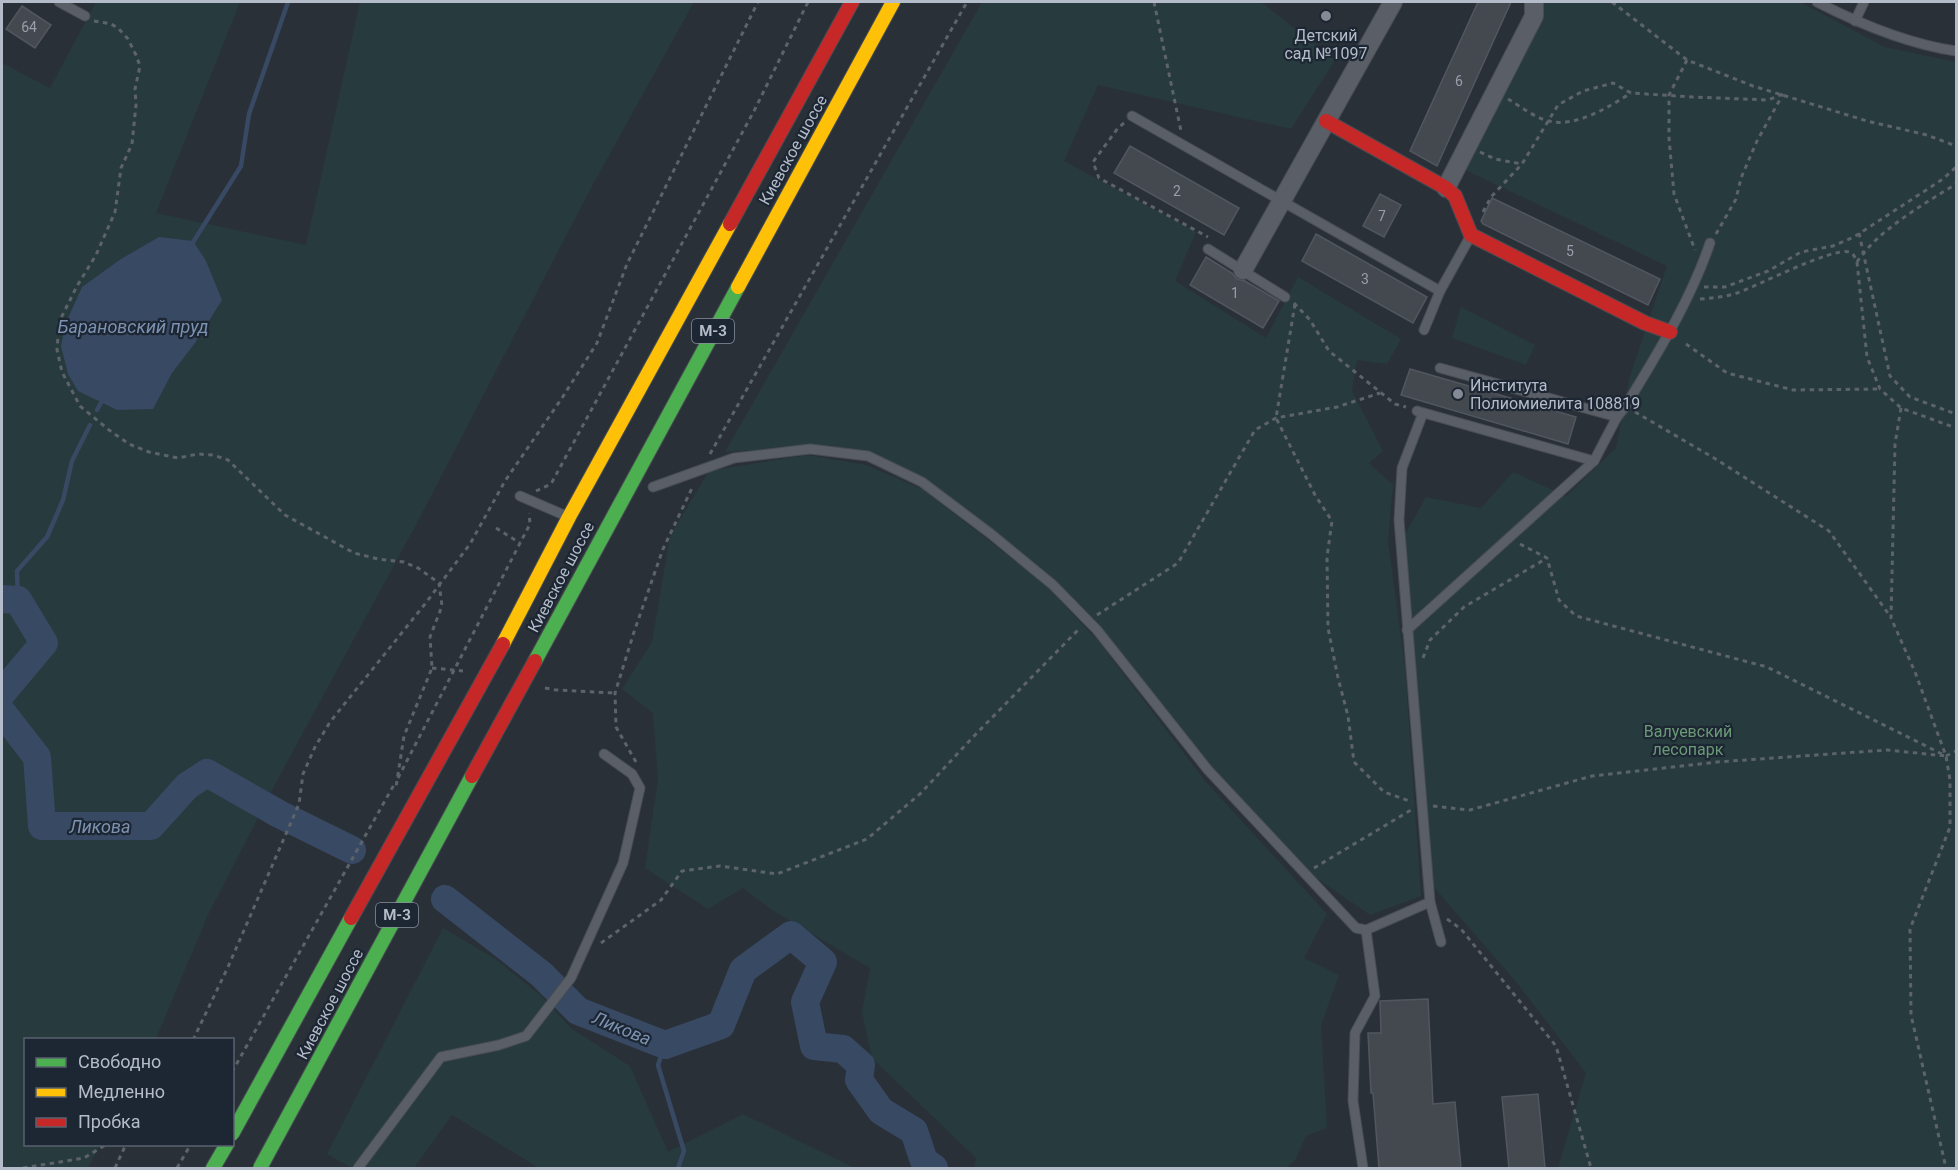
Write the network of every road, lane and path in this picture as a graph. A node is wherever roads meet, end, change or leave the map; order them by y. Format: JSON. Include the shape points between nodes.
{"nodes":[{"id":1,"x":58,"y":2,"type":"edge"},
{"id":2,"x":758,"y":2,"type":"edge"},
{"id":3,"x":808,"y":2,"type":"edge"},
{"id":4,"x":852,"y":2,"type":"edge"},
{"id":5,"x":893,"y":2,"type":"edge"},
{"id":6,"x":967,"y":2,"type":"edge"},
{"id":7,"x":1154,"y":2,"type":"edge"},
{"id":8,"x":1393,"y":2,"type":"edge"},
{"id":9,"x":1534,"y":2,"type":"edge"},
{"id":10,"x":1612,"y":2,"type":"edge"},
{"id":11,"x":1817,"y":2,"type":"edge"},
{"id":12,"x":1864,"y":2,"type":"edge"},
{"id":13,"x":85,"y":16,"type":"joint"},
{"id":14,"x":1855,"y":21,"type":"junction"},
{"id":15,"x":1956,"y":51,"type":"edge"},
{"id":16,"x":1687,"y":60,"type":"junction"},
{"id":17,"x":1496,"y":93,"type":"junction"},
{"id":18,"x":1631,"y":93,"type":"junction"},
{"id":19,"x":1783,"y":94,"type":"junction"},
{"id":20,"x":1669,"y":95,"type":"junction"},
{"id":21,"x":1132,"y":116,"type":"joint"},
{"id":22,"x":1326,"y":121,"type":"junction"},
{"id":23,"x":1547,"y":121,"type":"junction"},
{"id":24,"x":1184,"y":145,"type":"junction"},
{"id":25,"x":1956,"y":146,"type":"edge"},
{"id":26,"x":1468,"y":147,"type":"junction"},
{"id":27,"x":1522,"y":164,"type":"junction"},
{"id":28,"x":1956,"y":167,"type":"edge"},
{"id":29,"x":1956,"y":184,"type":"edge"},
{"id":30,"x":1446,"y":188,"type":"junction"},
{"id":31,"x":1282,"y":200,"type":"junction"},
{"id":32,"x":1859,"y":233,"type":"junction"},
{"id":33,"x":1471,"y":235,"type":"junction"},
{"id":34,"x":1710,"y":243,"type":"joint"},
{"id":35,"x":1210,"y":251,"type":"joint"},
{"id":36,"x":1863,"y":253,"type":"junction"},
{"id":37,"x":1857,"y":262,"type":"junction"},
{"id":38,"x":1702,"y":268,"type":"junction"},
{"id":39,"x":1243,"y":270,"type":"junction"},
{"id":40,"x":1693,"y":288,"type":"junction"},
{"id":41,"x":1440,"y":291,"type":"junction"},
{"id":42,"x":1285,"y":297,"type":"joint"},
{"id":43,"x":1687,"y":299,"type":"junction"},
{"id":44,"x":1295,"y":304,"type":"junction"},
{"id":45,"x":1424,"y":330,"type":"dead end"},
{"id":46,"x":1670,"y":332,"type":"junction"},
{"id":47,"x":1440,"y":368,"type":"dead end"},
{"id":48,"x":1880,"y":389,"type":"junction"},
{"id":49,"x":1380,"y":393,"type":"junction"},
{"id":50,"x":1625,"y":407,"type":"junction"},
{"id":51,"x":1901,"y":408,"type":"junction"},
{"id":52,"x":1420,"y":412,"type":"junction"},
{"id":53,"x":1956,"y":414,"type":"edge"},
{"id":54,"x":1617,"y":417,"type":"junction"},
{"id":55,"x":1276,"y":418,"type":"junction"},
{"id":56,"x":1956,"y":428,"type":"edge"},
{"id":57,"x":1594,"y":461,"type":"junction"},
{"id":58,"x":701,"y":470,"type":"junction"},
{"id":59,"x":653,"y":487,"type":"dead end"},
{"id":60,"x":520,"y":496,"type":"dead end"},
{"id":61,"x":531,"y":501,"type":"junction"},
{"id":62,"x":569,"y":517,"type":"junction"},
{"id":63,"x":496,"y":528,"type":"dead end"},
{"id":64,"x":1507,"y":538,"type":"junction"},
{"id":65,"x":520,"y":543,"type":"junction"},
{"id":66,"x":1547,"y":558,"type":"junction"},
{"id":67,"x":439,"y":583,"type":"junction"},
{"id":68,"x":1891,"y":618,"type":"junction"},
{"id":69,"x":1088,"y":621,"type":"junction"},
{"id":70,"x":1407,"y":630,"type":"junction"},
{"id":71,"x":1412,"y":680,"type":"junction"},
{"id":72,"x":1956,"y":751,"type":"edge"},
{"id":73,"x":604,"y":753,"type":"dead end"},
{"id":74,"x":1946,"y":756,"type":"junction"},
{"id":75,"x":632,"y":774,"type":"junction"},
{"id":76,"x":397,"y":780,"type":"junction"},
{"id":77,"x":394,"y":798,"type":"dead end"},
{"id":78,"x":1421,"y":805,"type":"junction"},
{"id":79,"x":1306,"y":873,"type":"junction"},
{"id":80,"x":1431,"y":905,"type":"junction"},
{"id":81,"x":1366,"y":930,"type":"junction"},
{"id":82,"x":1441,"y":942,"type":"dead end"},
{"id":83,"x":583,"y":951,"type":"junction"},
{"id":84,"x":194,"y":1038,"type":"edge"},
{"id":85,"x":234,"y":1070,"type":"edge"},
{"id":86,"x":240,"y":1071,"type":"dead end"},
{"id":87,"x":234,"y":1072,"type":"edge"},
{"id":88,"x":234,"y":1130,"type":"edge"},
{"id":89,"x":104,"y":1146,"type":"edge"},
{"id":90,"x":125,"y":1146,"type":"edge"},
{"id":91,"x":190,"y":1146,"type":"edge"},
{"id":92,"x":225,"y":1149,"type":"edge"},
{"id":93,"x":23,"y":1168,"type":"edge"},
{"id":94,"x":115,"y":1168,"type":"edge"},
{"id":95,"x":177,"y":1168,"type":"edge"},
{"id":96,"x":213,"y":1168,"type":"edge"},
{"id":97,"x":260,"y":1168,"type":"edge"},
{"id":98,"x":358,"y":1168,"type":"edge"},
{"id":99,"x":1364,"y":1168,"type":"edge"},
{"id":100,"x":1591,"y":1168,"type":"edge"},
{"id":101,"x":1946,"y":1168,"type":"edge"}],
"edges":[{"from":1,"to":13,"type":"lane"},
{"from":2,"to":67,"type":"path","via":[[627,264],[597,343],[505,481],[470,544]]},
{"from":3,"to":61,"type":"path","via":[[748,121],[551,484],[536,491]]},
{"from":4,"to":62,"type":"main road","name":"Киевское шоссе","number":"М-3"},
{"from":5,"to":97,"type":"main road","name":"Киевское шоссе","number":"М-3","bridge":true},
{"from":6,"to":58,"type":"path"},
{"from":7,"to":24,"type":"path"},
{"from":8,"to":22,"type":"street"},
{"from":9,"to":17,"type":"street","via":[[1534,16]]},
{"from":10,"to":16,"type":"path"},
{"from":11,"to":14,"type":"lane"},
{"from":12,"to":14,"type":"lane"},
{"from":13,"to":67,"type":"path","via":[[118,28],[128,39],[140,66],[132,144],[121,168],[115,212],[59,322],[57,350],[62,372],[81,406],[129,444],[149,452],[178,458],[213,454],[228,460],[285,515],[354,553],[404,562]]},
{"from":14,"to":15,"type":"lane"},
{"from":16,"to":19,"type":"path"},
{"from":16,"to":20,"type":"path"},
{"from":17,"to":23,"type":"path"},
{"from":17,"to":26,"type":"street"},
{"from":18,"to":20,"type":"path"},
{"from":18,"to":23,"type":"path","via":[[1567,123]]},
{"from":18,"to":23,"type":"path","via":[[1613,83],[1583,91],[1558,105]]},
{"from":19,"to":20,"type":"path","via":[[1768,100]]},
{"from":19,"to":25,"type":"path"},
{"from":19,"to":34,"type":"path","via":[[1757,141],[1736,199]]},
{"from":20,"to":38,"type":"path","via":[[1674,194]]},
{"from":21,"to":24,"type":"lane"},
{"from":21,"to":35,"type":"path","via":[[1093,162],[1099,178],[1210,238]]},
{"from":22,"to":30,"type":"main road"},
{"from":22,"to":31,"type":"street"},
{"from":23,"to":27,"type":"path"},
{"from":24,"to":31,"type":"lane"},
{"from":26,"to":27,"type":"path","via":[[1495,159]]},
{"from":26,"to":30,"type":"street"},
{"from":27,"to":33,"type":"path","via":[[1491,196]]},
{"from":28,"to":32,"type":"path"},
{"from":29,"to":36,"type":"path"},
{"from":30,"to":33,"type":"main road","via":[[1455,196]]},
{"from":31,"to":39,"type":"street"},
{"from":31,"to":41,"type":"lane"},
{"from":32,"to":36,"type":"path"},
{"from":32,"to":40,"type":"path","via":[[1833,246],[1801,252],[1768,271],[1725,287]]},
{"from":33,"to":41,"type":"lane"},
{"from":33,"to":46,"type":"main road"},
{"from":34,"to":38,"type":"lane"},
{"from":35,"to":39,"type":"lane"},
{"from":36,"to":37,"type":"path"},
{"from":36,"to":53,"type":"path","via":[[1890,376],[1910,398]]},
{"from":37,"to":43,"type":"path","via":[[1854,255],[1840,252],[1737,293]]},
{"from":37,"to":48,"type":"path","via":[[1868,357]]},
{"from":38,"to":40,"type":"lane"},
{"from":39,"to":42,"type":"lane"},
{"from":40,"to":43,"type":"lane"},
{"from":41,"to":45,"type":"lane"},
{"from":42,"to":44,"type":"path"},
{"from":43,"to":46,"type":"lane"},
{"from":44,"to":49,"type":"path","via":[[1329,351]]},
{"from":44,"to":55,"type":"path"},
{"from":46,"to":48,"type":"path","via":[[1727,373],[1793,390]]},
{"from":46,"to":50,"type":"lane"},
{"from":47,"to":54,"type":"lane"},
{"from":48,"to":51,"type":"path"},
{"from":49,"to":52,"type":"path","via":[[1395,404]]},
{"from":49,"to":55,"type":"path","via":[[1337,407]]},
{"from":50,"to":54,"type":"lane"},
{"from":50,"to":68,"type":"path","via":[[1829,531]]},
{"from":51,"to":56,"type":"path"},
{"from":51,"to":68,"type":"path","via":[[1895,444]]},
{"from":52,"to":57,"type":"lane"},
{"from":52,"to":70,"type":"lane","via":[[1402,468],[1399,520]]},
{"from":54,"to":57,"type":"lane"},
{"from":55,"to":69,"type":"path","via":[[1255,430],[1178,563]]},
{"from":55,"to":78,"type":"path","via":[[1332,521],[1327,557],[1328,628],[1354,762],[1384,792]]},
{"from":57,"to":64,"type":"lane"},
{"from":58,"to":59,"type":"lane"},
{"from":58,"to":69,"type":"lane","via":[[734,458],[810,449],[868,456],[922,482],[965,514],[1053,585]]},
{"from":58,"to":75,"type":"path","via":[[663,549],[615,693],[616,727],[636,761]]},
{"from":60,"to":61,"type":"lane"},
{"from":61,"to":62,"type":"lane"},
{"from":61,"to":65,"type":"path","via":[[530,524]]},
{"from":62,"to":88,"type":"main road","name":"Киевское шоссе","number":"М-3","bridge":true},
{"from":63,"to":65,"type":"path"},
{"from":64,"to":66,"type":"path"},
{"from":64,"to":70,"type":"lane"},
{"from":65,"to":76,"type":"path"},
{"from":66,"to":71,"type":"path","via":[[1464,607],[1430,640]]},
{"from":66,"to":74,"type":"path","via":[[1558,600],[1576,616],[1767,667]]},
{"from":67,"to":76,"type":"path","via":[[442,606],[429,637],[432,668],[404,736]]},
{"from":67,"to":84,"type":"path","via":[[330,722],[315,747],[303,774],[299,804]]},
{"from":68,"to":74,"type":"path"},
{"from":69,"to":79,"type":"lane","via":[[1208,770]]},
{"from":69,"to":83,"type":"path","via":[[921,793],[867,839],[777,874],[720,866],[682,871],[661,900],[591,951]]},
{"from":70,"to":71,"type":"lane"},
{"from":71,"to":78,"type":"lane"},
{"from":72,"to":74,"type":"path"},
{"from":73,"to":75,"type":"lane"},
{"from":74,"to":78,"type":"path","via":[[1887,750],[1717,762],[1592,776],[1470,810]]},
{"from":74,"to":101,"type":"path","via":[[1950,827],[1910,929],[1911,1015]]},
{"from":75,"to":83,"type":"lane","via":[[640,788],[623,863]]},
{"from":76,"to":77,"type":"path"},
{"from":76,"to":85,"type":"path"},
{"from":78,"to":79,"type":"path"},
{"from":78,"to":80,"type":"lane"},
{"from":79,"to":81,"type":"lane","via":[[1356,928]]},
{"from":80,"to":81,"type":"lane"},
{"from":80,"to":82,"type":"lane"},
{"from":80,"to":100,"type":"path","via":[[1461,929],[1556,1046]]},
{"from":81,"to":99,"type":"lane","via":[[1375,996],[1355,1033],[1353,1101]]},
{"from":83,"to":98,"type":"lane","via":[[571,978],[526,1036],[441,1057]]},
{"from":86,"to":87,"type":"path"},
{"from":89,"to":93,"type":"path","via":[[84,1158]]},
{"from":90,"to":94,"type":"path"},
{"from":91,"to":95,"type":"path"},
{"from":92,"to":96,"type":"main road"}]}
